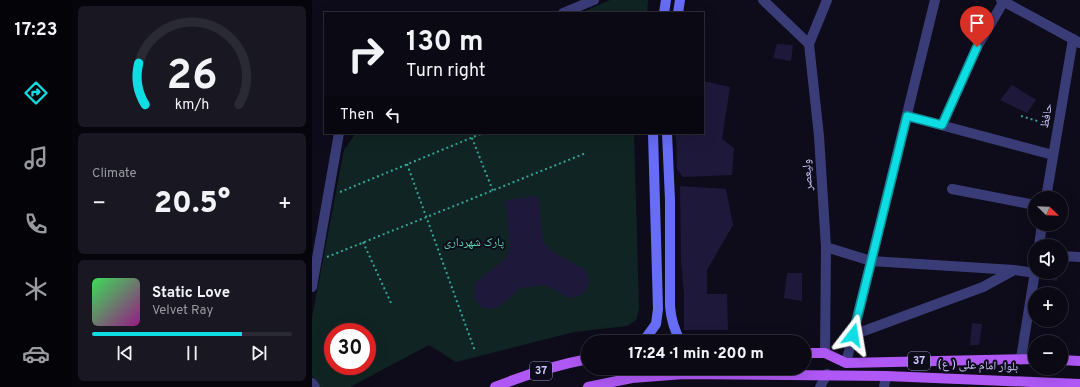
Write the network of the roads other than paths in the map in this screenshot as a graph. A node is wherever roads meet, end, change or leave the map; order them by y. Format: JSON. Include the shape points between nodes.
{"nodes":[{"id":1,"x":594,"y":0,"type":"edge"},
{"id":2,"x":666,"y":0,"type":"edge"},
{"id":3,"x":680,"y":0,"type":"edge"},
{"id":4,"x":763,"y":0,"type":"edge"},
{"id":5,"x":827,"y":0,"type":"edge"},
{"id":6,"x":935,"y":0,"type":"edge"},
{"id":7,"x":1002,"y":1,"type":"edge"},
{"id":8,"x":565,"y":12,"type":"edge"},
{"id":9,"x":664,"y":12,"type":"edge"},
{"id":10,"x":678,"y":12,"type":"edge"},
{"id":11,"x":1076,"y":41,"type":"edge"},
{"id":12,"x":809,"y":44,"type":"junction"},
{"id":13,"x":907,"y":116,"type":"junction"},
{"id":14,"x":942,"y":125,"type":"junction"},
{"id":15,"x":339,"y":134,"type":"edge"},
{"id":16,"x":653,"y":134,"type":"edge"},
{"id":17,"x":667,"y":134,"type":"edge"},
{"id":18,"x":1053,"y":155,"type":"junction"},
{"id":19,"x":952,"y":189,"type":"dead end"},
{"id":20,"x":1047,"y":191,"type":"edge"},
{"id":21,"x":1028,"y":204,"type":"edge"},
{"id":22,"x":826,"y":247,"type":"junction"},
{"id":23,"x":1068,"y":256,"type":"edge"},
{"id":24,"x":1080,"y":257,"type":"edge"},
{"id":25,"x":871,"y":261,"type":"junction"},
{"id":26,"x":1014,"y":270,"type":"junction"},
{"id":27,"x":1028,"y":271,"type":"edge"},
{"id":28,"x":1034,"y":279,"type":"edge"},
{"id":29,"x":312,"y":287,"type":"edge"},
{"id":30,"x":648,"y":335,"type":"edge"},
{"id":31,"x":677,"y":335,"type":"edge"},
{"id":32,"x":853,"y":335,"type":"junction"},
{"id":33,"x":811,"y":352,"type":"edge"},
{"id":34,"x":825,"y":353,"type":"junction"},
{"id":35,"x":1021,"y":358,"type":"junction"},
{"id":36,"x":1028,"y":358,"type":"edge"},
{"id":37,"x":1068,"y":360,"type":"edge"},
{"id":38,"x":581,"y":361,"type":"edge"},
{"id":39,"x":1080,"y":361,"type":"edge"},
{"id":40,"x":846,"y":363,"type":"junction"},
{"id":41,"x":827,"y":374,"type":"junction"},
{"id":42,"x":886,"y":376,"type":"junction"},
{"id":43,"x":312,"y":383,"type":"edge"},
{"id":44,"x":1008,"y":384,"type":"edge"},
{"id":45,"x":1074,"y":385,"type":"edge"},
{"id":46,"x":315,"y":387,"type":"edge"},
{"id":47,"x":495,"y":387,"type":"edge"},
{"id":48,"x":588,"y":387,"type":"edge"},
{"id":49,"x":820,"y":387,"type":"edge"},
{"id":50,"x":884,"y":387,"type":"edge"}],
"edges":[{"from":1,"to":8,"type":"street"},
{"from":2,"to":9,"type":"main road"},
{"from":3,"to":10,"type":"main road"},
{"from":4,"to":12,"type":"street"},
{"from":5,"to":12,"type":"street","name":"ولیعصر"},
{"from":6,"to":13,"type":"street"},
{"from":7,"to":11,"type":"street"},
{"from":7,"to":14,"type":"street","via":[[977,47]]},
{"from":11,"to":18,"type":"street","name":"حافظ"},
{"from":12,"to":22,"type":"street","name":"ولیعصر","via":[[819,136]]},
{"from":13,"to":14,"type":"street"},
{"from":13,"to":25,"type":"street"},
{"from":14,"to":18,"type":"street"},
{"from":15,"to":29,"type":"street"},
{"from":16,"to":30,"type":"main road","via":[[658,309],[656,324]]},
{"from":17,"to":31,"type":"main road","via":[[670,306]]},
{"from":18,"to":20,"type":"street","name":"حافظ"},
{"from":19,"to":21,"type":"street"},
{"from":22,"to":25,"type":"street"},
{"from":22,"to":34,"type":"street","name":"ولیعصر"},
{"from":23,"to":24,"type":"street"},
{"from":25,"to":26,"type":"street"},
{"from":25,"to":32,"type":"street"},
{"from":26,"to":27,"type":"street"},
{"from":26,"to":32,"type":"street","via":[[983,287]]},
{"from":28,"to":35,"type":"street"},
{"from":32,"to":40,"type":"street"},
{"from":33,"to":34,"type":"main road","name":"بلوار امام علی ( ع)","number":"37"},
{"from":34,"to":40,"type":"main road","name":"بلوار امام علی ( ع)","number":"37"},
{"from":35,"to":36,"type":"main road","name":"بلوار امام علی ( ع)","number":"37"},
{"from":35,"to":40,"type":"main road","name":"بلوار امام علی ( ع)","number":"37"},
{"from":37,"to":39,"type":"main road"},
{"from":38,"to":47,"type":"main road","number":"37","via":[[519,377]]},
{"from":41,"to":42,"type":"main road","name":"بلوار امام علی ( ع)","number":"37"},
{"from":41,"to":48,"type":"main road","name":"بلوار امام علی ( ع)","number":"37","via":[[684,374],[632,378]]},
{"from":41,"to":49,"type":"street"},
{"from":42,"to":44,"type":"main road","name":"بلوار امام علی ( ع)","number":"37"},
{"from":42,"to":50,"type":"street"},
{"from":43,"to":46,"type":"street"},
{"from":44,"to":45,"type":"main road","name":"بلوار امام علی ( ع)","number":"37"}]}
